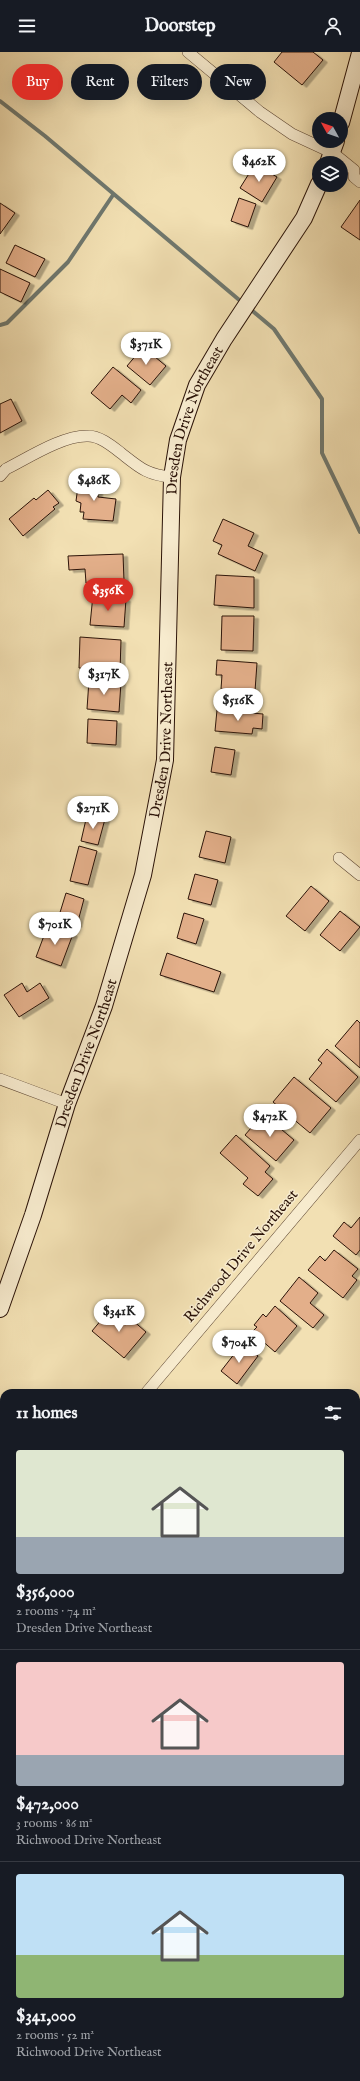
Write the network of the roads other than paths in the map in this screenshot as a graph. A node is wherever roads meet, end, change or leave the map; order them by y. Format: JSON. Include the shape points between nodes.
{"nodes":[{"id":1,"x":188,"y":52,"type":"edge"},
{"id":2,"x":360,"y":53,"type":"edge"},
{"id":3,"x":344,"y":112,"type":"edge"},
{"id":4,"x":332,"y":152,"type":"edge"},
{"id":5,"x":357,"y":169,"type":"edge"},
{"id":6,"x":360,"y":182,"type":"edge"},
{"id":7,"x":315,"y":192,"type":"edge"},
{"id":8,"x":0,"y":476,"type":"edge"},
{"id":9,"x":172,"y":477,"type":"junction"},
{"id":10,"x":339,"y":858,"type":"dead end"},
{"id":11,"x":360,"y":875,"type":"edge"},
{"id":12,"x":0,"y":1079,"type":"edge"},
{"id":13,"x":66,"y":1104,"type":"junction"},
{"id":14,"x":360,"y":1140,"type":"edge"},
{"id":15,"x":0,"y":1309,"type":"edge"},
{"id":16,"x":149,"y":1389,"type":"edge"}],
"edges":[{"from":1,"to":4,"type":"street","via":[[260,112],[292,134]]},
{"from":2,"to":3,"type":"street"},
{"from":4,"to":5,"type":"street"},
{"from":5,"to":6,"type":"street","via":[[354,177]]},
{"from":7,"to":9,"type":"street","name":"Dresden Drive Northeast","via":[[304,218],[224,339],[197,385],[178,440]]},
{"from":8,"to":9,"type":"street","via":[[6,469],[59,442],[89,436],[109,444],[139,468],[154,476]]},
{"from":9,"to":13,"type":"street","name":"Dresden Drive Northeast","via":[[164,760],[143,874],[104,1006]]},
{"from":10,"to":11,"type":"street"},
{"from":12,"to":13,"type":"street"},
{"from":13,"to":15,"type":"street","name":"Dresden Drive Northeast","via":[[33,1215]]},
{"from":14,"to":16,"type":"street","name":"Richwood Drive Northeast"}]}
